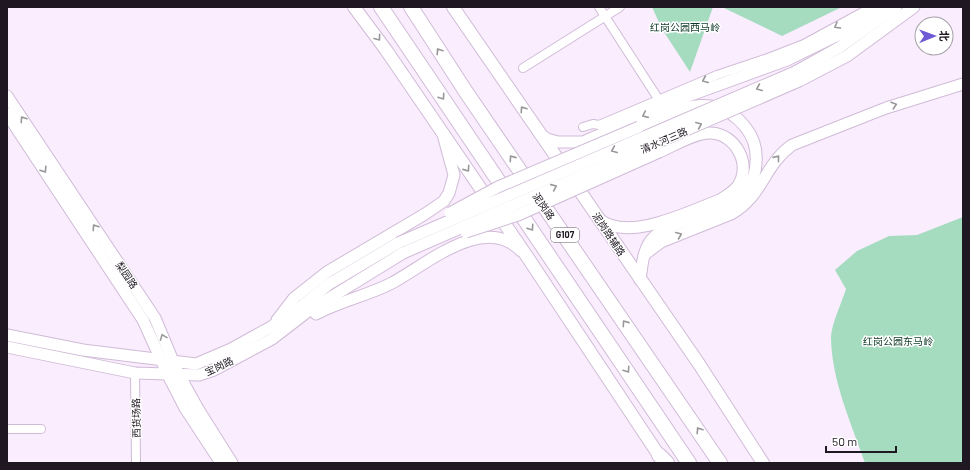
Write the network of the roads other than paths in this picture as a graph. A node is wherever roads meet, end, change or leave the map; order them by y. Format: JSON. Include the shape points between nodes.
{"nodes":[{"id":1,"x":354,"y":7,"type":"edge"},
{"id":2,"x":381,"y":7,"type":"edge"},
{"id":3,"x":411,"y":7,"type":"edge"},
{"id":4,"x":453,"y":7,"type":"edge"},
{"id":5,"x":599,"y":7,"type":"edge"},
{"id":6,"x":620,"y":7,"type":"edge"},
{"id":7,"x":872,"y":7,"type":"edge"},
{"id":8,"x":884,"y":7,"type":"edge"},
{"id":9,"x":896,"y":7,"type":"edge"},
{"id":10,"x":914,"y":7,"type":"edge"},
{"id":11,"x":604,"y":16,"type":"junction"},
{"id":12,"x":523,"y":68,"type":"dead end"},
{"id":13,"x":797,"y":77,"type":"junction"},
{"id":14,"x":963,"y":84,"type":"edge"},
{"id":15,"x":7,"y":96,"type":"edge"},
{"id":16,"x":659,"y":100,"type":"junction"},
{"id":17,"x":7,"y":114,"type":"edge"},
{"id":18,"x":583,"y":127,"type":"dead end"},
{"id":19,"x":443,"y":134,"type":"junction"},
{"id":20,"x":540,"y":134,"type":"junction"},
{"id":21,"x":597,"y":217,"type":"junction"},
{"id":22,"x":400,"y":248,"type":"junction"},
{"id":23,"x":645,"y":254,"type":"junction"},
{"id":24,"x":528,"y":258,"type":"junction"},
{"id":25,"x":640,"y":280,"type":"junction"},
{"id":26,"x":271,"y":327,"type":"junction"},
{"id":27,"x":7,"y":335,"type":"edge"},
{"id":28,"x":272,"y":339,"type":"junction"},
{"id":29,"x":7,"y":346,"type":"edge"},
{"id":30,"x":161,"y":361,"type":"junction"},
{"id":31,"x":173,"y":363,"type":"junction"},
{"id":32,"x":135,"y":373,"type":"junction"},
{"id":33,"x":172,"y":373,"type":"junction"},
{"id":34,"x":7,"y":429,"type":"edge"},
{"id":35,"x":41,"y":429,"type":"dead end"},
{"id":36,"x":663,"y":460,"type":"edge"},
{"id":37,"x":136,"y":463,"type":"edge"},
{"id":38,"x":221,"y":463,"type":"edge"},
{"id":39,"x":232,"y":463,"type":"edge"},
{"id":40,"x":689,"y":463,"type":"edge"},
{"id":41,"x":720,"y":463,"type":"edge"},
{"id":42,"x":763,"y":463,"type":"edge"}],
"edges":[{"from":1,"to":19,"type":"main road","one_way":true},
{"from":2,"to":40,"type":"highway","number":"G107","one_way":true},
{"from":41,"to":3,"type":"highway","name":"泥岗路","number":"G107","one_way":true,"via":[[466,92]]},
{"from":20,"to":4,"type":"main road","name":"泥岗路辅路","one_way":true},
{"from":5,"to":11,"type":"street"},
{"from":6,"to":11,"type":"street"},
{"from":7,"to":16,"type":"street","one_way":true,"via":[[804,44],[717,75]]},
{"from":8,"to":20,"type":"main road","one_way":true,"via":[[842,33],[787,60],[691,95],[583,142],[558,142]]},
{"from":9,"to":13,"type":"main road","name":"清水河三路"},
{"from":10,"to":13,"type":"main road","name":"清水河三路","via":[[848,56]]},
{"from":11,"to":12,"type":"street"},
{"from":11,"to":16,"type":"street"},
{"from":13,"to":22,"type":"main road","name":"清水河三路","bridge":true},
{"from":23,"to":14,"type":"main road","one_way":true,"via":[[661,242],[742,208],[759,189],[772,164],[792,145],[886,108]]},
{"from":31,"to":15,"type":"main road","name":"梨园路","one_way":true,"via":[[155,318]]},
{"from":16,"to":18,"type":"street","via":[[599,125]]},
{"from":17,"to":30,"type":"main road","name":"梨园路","one_way":true,"via":[[143,320]]},
{"from":19,"to":24,"type":"main road","one_way":true},
{"from":19,"to":26,"type":"main road","via":[[454,175],[450,193],[444,201],[303,289]]},
{"from":20,"to":21,"type":"main road","name":"泥岗路辅路"},
{"from":22,"to":21,"type":"main road","one_way":true,"bridge":true,"via":[[506,220],[701,134],[725,136],[737,147],[741,161],[741,177],[738,186],[720,200],[650,226],[611,226]]},
{"from":21,"to":25,"type":"main road","name":"泥岗路辅路"},
{"from":22,"to":23,"type":"main road","bridge":true,"via":[[498,187],[685,108],[712,106],[722,109],[739,120],[751,135],[756,157],[753,178],[742,195],[723,208],[660,232],[648,243]]},
{"from":22,"to":26,"type":"main road","name":"宝岗路","via":[[329,284],[293,314]]},
{"from":22,"to":28,"type":"main road","name":"宝岗路"},
{"from":23,"to":25,"type":"main road"},
{"from":24,"to":28,"type":"main road","via":[[512,242],[485,236],[446,251],[390,284],[325,309]]},
{"from":24,"to":36,"type":"main road"},
{"from":25,"to":42,"type":"main road","name":"泥岗路辅路","via":[[724,401]]},
{"from":26,"to":31,"type":"main road","name":"宝岗路","via":[[205,362]]},
{"from":27,"to":30,"type":"main road","name":"宝岗路","via":[[83,350]]},
{"from":28,"to":33,"type":"main road","name":"宝岗路","via":[[214,370],[199,375]]},
{"from":29,"to":32,"type":"main road","name":"宝岗路"},
{"from":30,"to":31,"type":"main road","name":"宝岗路"},
{"from":30,"to":33,"type":"main road","name":"梨园路"},
{"from":31,"to":33,"type":"main road","name":"梨园路"},
{"from":32,"to":33,"type":"main road","name":"宝岗路"},
{"from":32,"to":37,"type":"street","name":"西货场路"},
{"from":33,"to":38,"type":"main road","name":"梨园路","via":[[185,408]]},
{"from":33,"to":39,"type":"main road","name":"梨园路"},
{"from":34,"to":35,"type":"street"}]}
